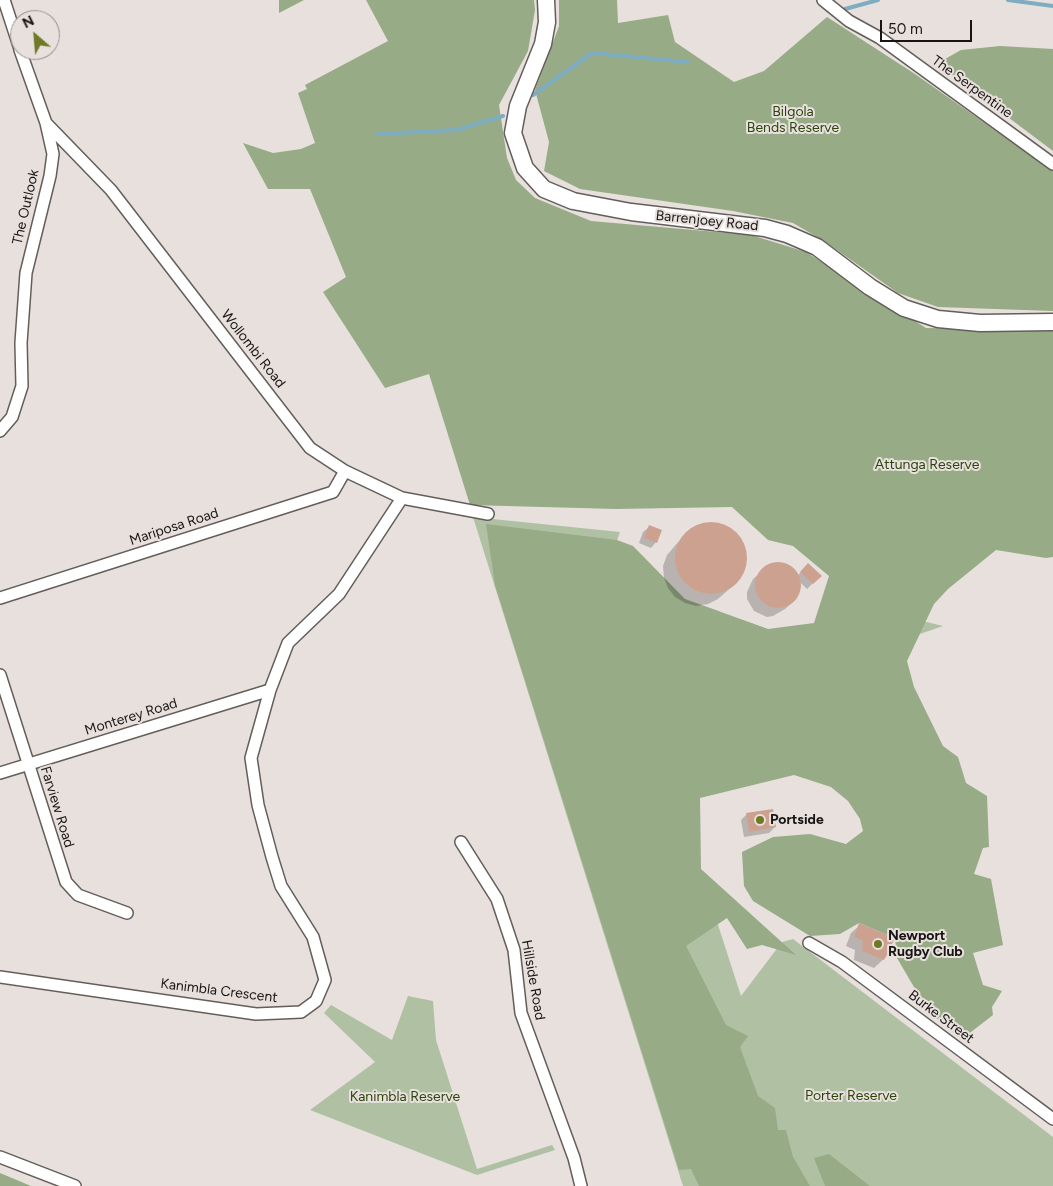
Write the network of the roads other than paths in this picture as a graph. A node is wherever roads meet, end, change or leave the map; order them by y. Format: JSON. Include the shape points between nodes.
{"nodes":[{"id":1,"x":4,"y":0,"type":"edge"},
{"id":2,"x":546,"y":0,"type":"edge"},
{"id":3,"x":824,"y":0,"type":"edge"},
{"id":4,"x":10,"y":18,"type":"edge"},
{"id":5,"x":24,"y":60,"type":"edge"},
{"id":6,"x":46,"y":122,"type":"junction"},
{"id":7,"x":1053,"y":164,"type":"edge"},
{"id":8,"x":1053,"y":322,"type":"edge"},
{"id":9,"x":0,"y":430,"type":"edge"},
{"id":10,"x":346,"y":471,"type":"junction"},
{"id":11,"x":402,"y":498,"type":"junction"},
{"id":12,"x":488,"y":514,"type":"dead end"},
{"id":13,"x":0,"y":598,"type":"edge"},
{"id":14,"x":0,"y":675,"type":"edge"},
{"id":15,"x":270,"y":690,"type":"junction"},
{"id":16,"x":28,"y":764,"type":"junction"},
{"id":17,"x":0,"y":773,"type":"edge"},
{"id":18,"x":461,"y":842,"type":"dead end"},
{"id":19,"x":127,"y":913,"type":"dead end"},
{"id":20,"x":809,"y":943,"type":"dead end"},
{"id":21,"x":0,"y":977,"type":"edge"},
{"id":22,"x":1053,"y":1119,"type":"edge"},
{"id":23,"x":0,"y":1157,"type":"edge"},
{"id":24,"x":75,"y":1186,"type":"edge"},
{"id":25,"x":581,"y":1186,"type":"edge"}],
"edges":[{"from":1,"to":4,"type":"street","name":"The Outlook"},
{"from":2,"to":8,"type":"main road","name":"Barrenjoey Road","via":[[543,44],[518,106],[513,133],[525,168],[544,189],[573,201],[631,212],[765,228],[787,234],[817,247],[904,308],[938,319],[980,323]]},
{"from":3,"to":7,"type":"street","name":"The Serpentine","via":[[849,21],[880,38]]},
{"from":5,"to":6,"type":"street","name":"The Outlook"},
{"from":6,"to":9,"type":"street","name":"The Outlook","via":[[53,154],[26,273],[22,386],[12,417]]},
{"from":6,"to":10,"type":"street","name":"Wollombi Road","via":[[111,190],[310,448]]},
{"from":10,"to":11,"type":"street","name":"Wollombi Road"},
{"from":10,"to":13,"type":"street","name":"Mariposa Road","via":[[333,492]]},
{"from":11,"to":12,"type":"street","name":"Wollombi Road"},
{"from":11,"to":15,"type":"street","name":"Kanimbla Crescent","via":[[339,594],[288,643]]},
{"from":14,"to":16,"type":"street","name":"Farview Road"},
{"from":15,"to":16,"type":"street","name":"Monterey Road"},
{"from":15,"to":21,"type":"street","name":"Kanimbla Crescent","via":[[251,758],[258,805],[281,886],[313,937],[325,980],[316,1001],[301,1012],[256,1014]]},
{"from":16,"to":17,"type":"street","name":"Monterey Road"},
{"from":16,"to":19,"type":"street","name":"Farview Road","via":[[66,882],[78,894]]},
{"from":18,"to":25,"type":"street","name":"Hillside Road","via":[[497,899],[514,950],[520,1013],[574,1158]]},
{"from":20,"to":22,"type":"street","name":"Burke Street","via":[[842,962]]},
{"from":23,"to":24,"type":"street"}]}
